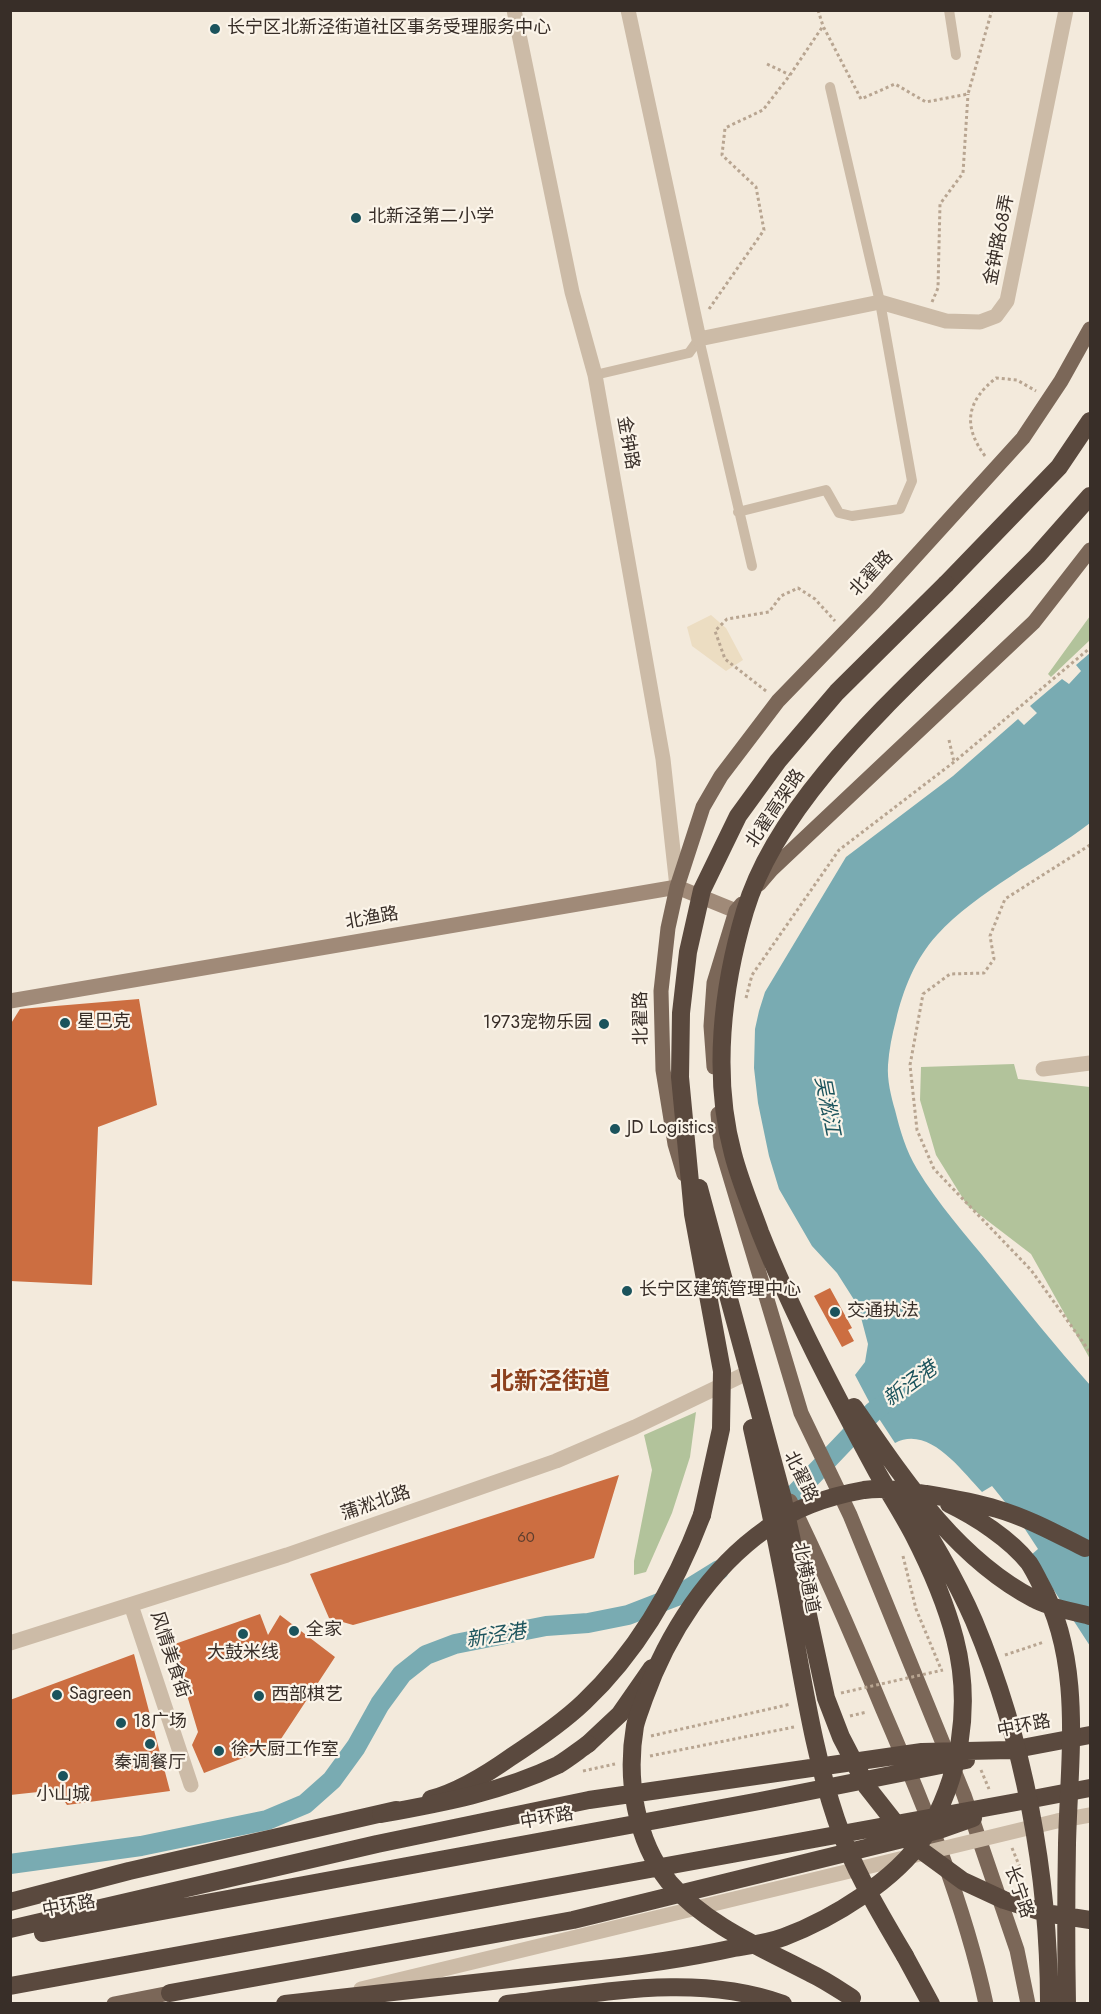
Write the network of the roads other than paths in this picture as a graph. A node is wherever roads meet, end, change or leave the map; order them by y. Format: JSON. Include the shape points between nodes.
{"nodes":[{"id":1,"x":514,"y":10,"type":"edge"},
{"id":2,"x":628,"y":10,"type":"edge"},
{"id":3,"x":949,"y":10,"type":"edge"},
{"id":4,"x":1066,"y":10,"type":"edge"},
{"id":5,"x":956,"y":55,"type":"dead end"},
{"id":6,"x":830,"y":87,"type":"dead end"},
{"id":7,"x":880,"y":303,"type":"junction"},
{"id":8,"x":1090,"y":329,"type":"edge"},
{"id":9,"x":698,"y":333,"type":"junction"},
{"id":10,"x":595,"y":375,"type":"junction"},
{"id":11,"x":1090,"y":421,"type":"edge"},
{"id":12,"x":1090,"y":496,"type":"edge"},
{"id":13,"x":738,"y":512,"type":"junction"},
{"id":14,"x":1090,"y":550,"type":"edge"},
{"id":15,"x":752,"y":566,"type":"dead end"},
{"id":16,"x":677,"y":887,"type":"junction"},
{"id":17,"x":736,"y":911,"type":"junction"},
{"id":18,"x":10,"y":1001,"type":"edge"},
{"id":19,"x":1090,"y":1063,"type":"edge"},
{"id":20,"x":1043,"y":1069,"type":"dead end"},
{"id":21,"x":686,"y":1143,"type":"junction"},
{"id":22,"x":807,"y":1339,"type":"junction"},
{"id":23,"x":743,"y":1375,"type":"junction"},
{"id":24,"x":928,"y":1494,"type":"junction"},
{"id":25,"x":1090,"y":1551,"type":"edge"},
{"id":26,"x":132,"y":1605,"type":"junction"},
{"id":27,"x":1090,"y":1616,"type":"edge"},
{"id":28,"x":676,"y":1631,"type":"junction"},
{"id":29,"x":10,"y":1643,"type":"edge"},
{"id":30,"x":1090,"y":1735,"type":"edge"},
{"id":31,"x":1011,"y":1750,"type":"junction"},
{"id":32,"x":191,"y":1785,"type":"dead end"},
{"id":33,"x":1090,"y":1788,"type":"edge"},
{"id":34,"x":964,"y":1795,"type":"joint"},
{"id":35,"x":1022,"y":1801,"type":"junction"},
{"id":36,"x":381,"y":1814,"type":"junction"},
{"id":37,"x":1090,"y":1815,"type":"edge"},
{"id":38,"x":10,"y":1902,"type":"edge"},
{"id":39,"x":1090,"y":1920,"type":"edge"},
{"id":40,"x":10,"y":1929,"type":"edge"},
{"id":41,"x":10,"y":1939,"type":"edge"},
{"id":42,"x":10,"y":1986,"type":"edge"},
{"id":43,"x":170,"y":1992,"type":"joint"},
{"id":44,"x":114,"y":2004,"type":"edge"},
{"id":45,"x":285,"y":2004,"type":"edge"},
{"id":46,"x":300,"y":2004,"type":"edge"},
{"id":47,"x":507,"y":2004,"type":"edge"},
{"id":48,"x":783,"y":2004,"type":"edge"},
{"id":49,"x":860,"y":2004,"type":"edge"},
{"id":50,"x":931,"y":2004,"type":"edge"},
{"id":51,"x":986,"y":2004,"type":"edge"},
{"id":52,"x":1028,"y":2004,"type":"edge"},
{"id":53,"x":1049,"y":2004,"type":"edge"},
{"id":54,"x":1067,"y":2004,"type":"edge"}],
"edges":[{"from":1,"to":10,"type":"street","name":"金钟路","via":[[572,292]]},
{"from":2,"to":9,"type":"street"},
{"from":3,"to":5,"type":"lane"},
{"from":4,"to":7,"type":"street","name":"金钟路68弄","via":[[1007,301],[996,316],[980,322],[945,321]]},
{"from":6,"to":7,"type":"lane"},
{"from":7,"to":9,"type":"street","name":"金钟路68弄"},
{"from":7,"to":13,"type":"lane","via":[[912,481],[900,508],[852,516],[839,513],[826,490]]},
{"from":8,"to":16,"type":"main road","name":"北翟路","via":[[1023,438],[778,701],[721,776],[703,807]]},
{"from":9,"to":10,"type":"lane","name":"金钟路68弄","via":[[689,353]]},
{"from":9,"to":13,"type":"lane"},
{"from":10,"to":16,"type":"street","name":"金钟路","via":[[663,759]]},
{"from":11,"to":21,"type":"highway","name":"北翟高架路","bridge":true,"via":[[1059,467],[837,692],[778,761],[738,816],[702,890],[688,952],[681,1013],[680,1077]]},
{"from":12,"to":22,"type":"highway","name":"北翟高架路","bridge":true,"via":[[811,790],[773,846],[746,905],[732,958],[723,1019],[725,1110],[732,1152],[776,1271]]},
{"from":13,"to":15,"type":"lane"},
{"from":14,"to":17,"type":"main road","name":"北翟路","via":[[1034,622],[771,870]]},
{"from":16,"to":17,"type":"street"},
{"from":16,"to":18,"type":"street","name":"北渔路"},
{"from":16,"to":23,"type":"main road","name":"北翟路","via":[[661,991],[663,1070],[675,1144]]},
{"from":17,"to":34,"type":"main road","name":"北翟路","via":[[714,983],[711,1026],[720,1146],[801,1413],[850,1515]]},
{"from":19,"to":20,"type":"street"},
{"from":21,"to":36,"type":"highway","bridge":true,"via":[[693,1214],[722,1371],[721,1429],[702,1515],[689,1551],[644,1630],[585,1701],[544,1735],[486,1774],[440,1797]]},
{"from":21,"to":39,"type":"highway","bridge":true,"via":[[782,1495],[826,1698],[841,1737],[867,1787],[911,1842],[963,1881],[1045,1913]]},
{"from":21,"to":50,"type":"highway","name":"北横通道","bridge":true,"via":[[771,1514],[830,1798],[856,1867]]},
{"from":22,"to":27,"type":"highway","bridge":true,"via":[[888,1456],[942,1525],[988,1570],[1035,1600]]},
{"from":22,"to":45,"type":"highway","bridge":true,"via":[[914,1534],[956,1640],[964,1693],[961,1740],[946,1793],[923,1839],[891,1874],[852,1902],[817,1923],[778,1939],[647,1964]]},
{"from":22,"to":53,"type":"highway","bridge":true,"via":[[930,1538],[973,1619],[999,1688],[1038,1848],[1046,1908]]},
{"from":23,"to":26,"type":"street","name":"蒲淞北路","via":[[556,1461]]},
{"from":23,"to":51,"type":"main road","name":"北翟路","bridge":true,"via":[[765,1449],[823,1568],[924,1805],[976,1959]]},
{"from":24,"to":25,"type":"highway","bridge":true,"via":[[999,1509]]},
{"from":24,"to":28,"type":"highway","bridge":true,"via":[[866,1490],[794,1512],[766,1528],[731,1557]]},
{"from":24,"to":54,"type":"highway","bridge":true,"via":[[969,1514],[1029,1563],[1049,1599],[1062,1639],[1070,1728]]},
{"from":26,"to":29,"type":"street","name":"蒲淞北路"},
{"from":26,"to":32,"type":"street","name":"风情美食街"},
{"from":28,"to":36,"type":"highway","bridge":true,"via":[[620,1714],[560,1764],[470,1797]]},
{"from":28,"to":49,"type":"highway","bridge":true,"via":[[652,1676],[635,1725],[632,1774],[636,1811],[648,1848],[669,1881],[691,1903],[763,1950]]},
{"from":30,"to":31,"type":"highway","name":"中环路","bridge":true},
{"from":31,"to":40,"type":"highway","bridge":true,"via":[[922,1752],[590,1800],[377,1844]]},
{"from":31,"to":41,"type":"highway","name":"中环路","bridge":true,"via":[[760,1802]]},
{"from":33,"to":35,"type":"highway","bridge":true},
{"from":34,"to":52,"type":"main road","name":"长宁路","via":[[1017,1950]]},
{"from":35,"to":42,"type":"highway","bridge":true},
{"from":35,"to":43,"type":"highway","bridge":true,"via":[[939,1830],[573,1920]]},
{"from":36,"to":38,"type":"highway"},
{"from":37,"to":46,"type":"street","bridge":true},
{"from":43,"to":44,"type":"main road"},
{"from":47,"to":48,"type":"highway","via":[[619,1990],[684,1987],[738,1992]]}]}
